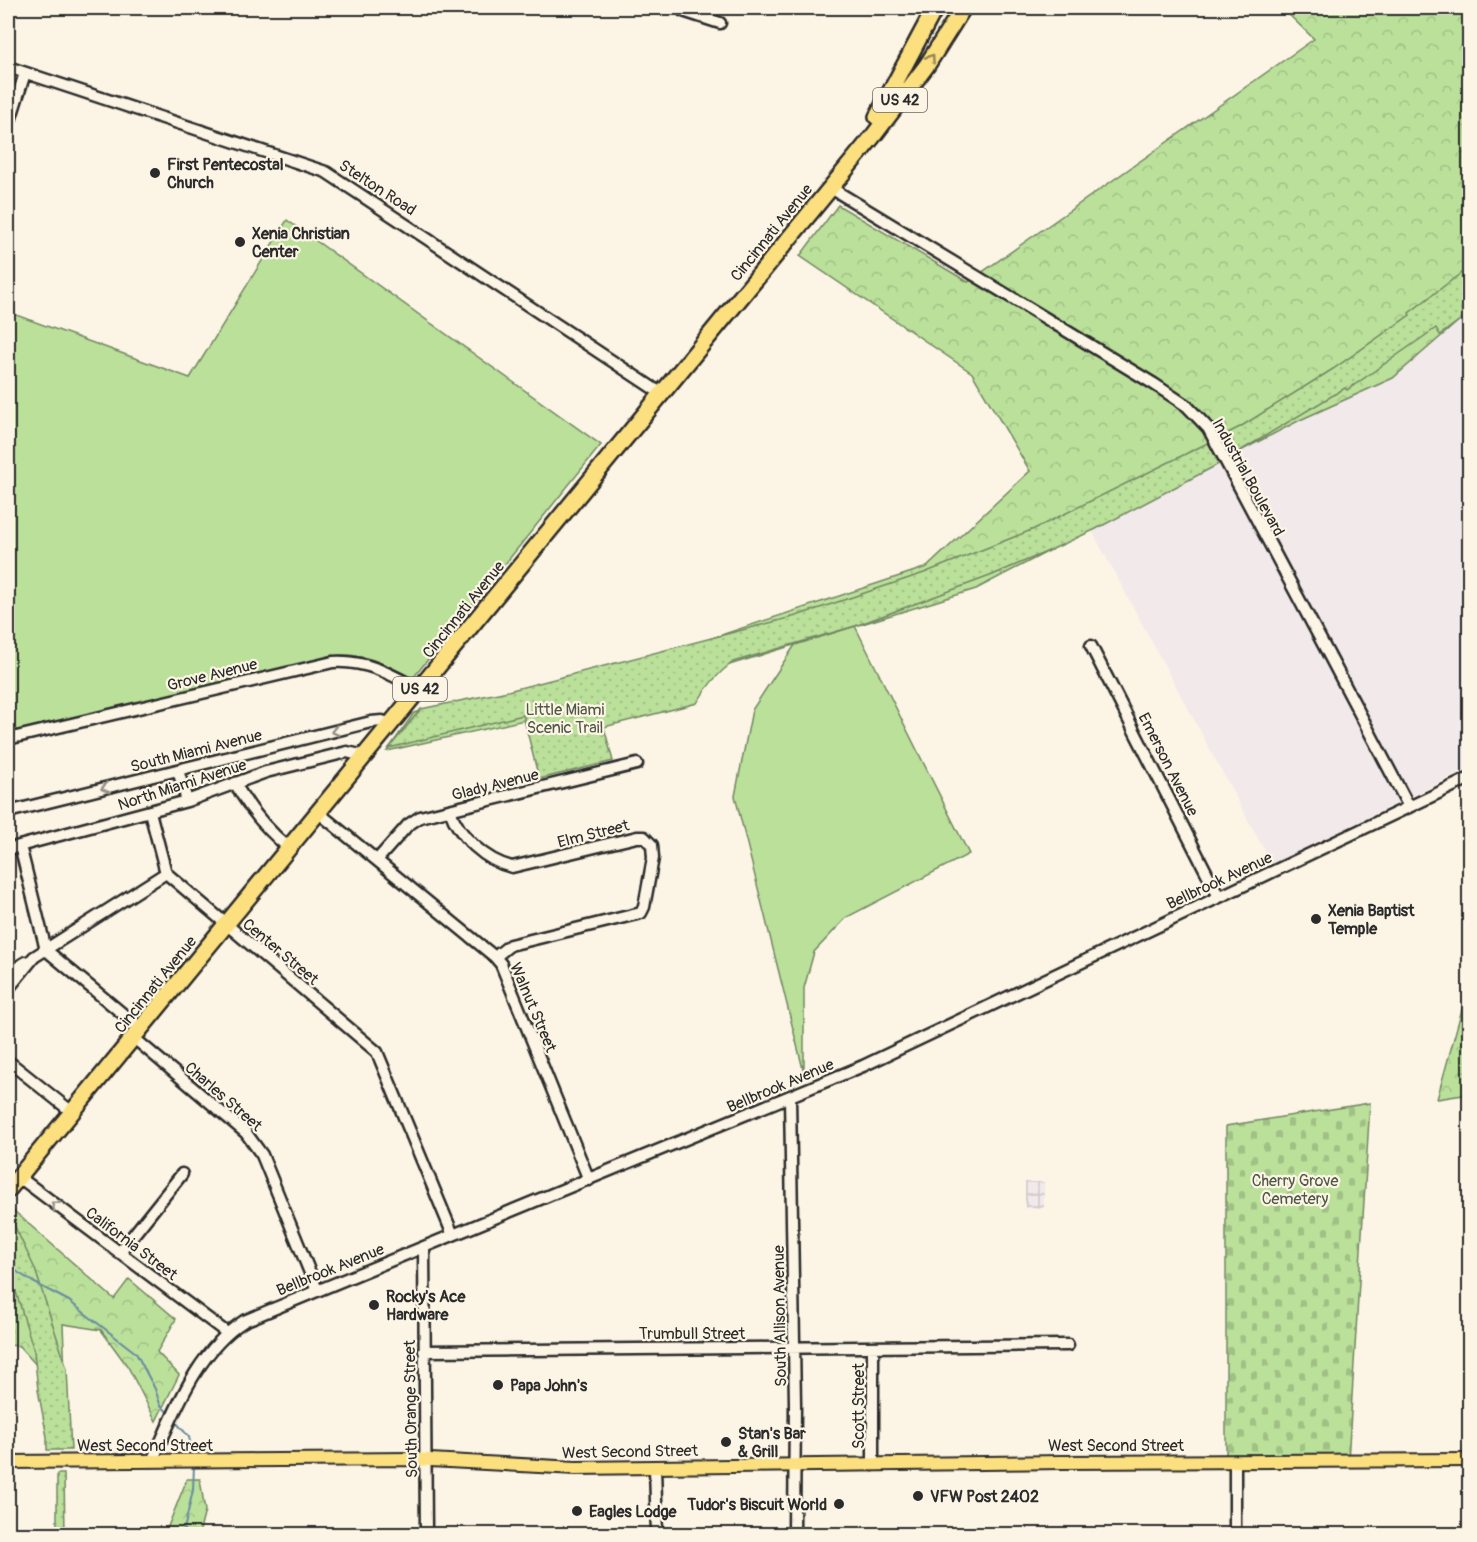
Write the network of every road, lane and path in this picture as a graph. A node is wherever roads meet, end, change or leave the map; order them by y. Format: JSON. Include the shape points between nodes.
{"nodes":[{"id":1,"x":684,"y":8,"type":"edge"},
{"id":2,"x":935,"y":8,"type":"edge"},
{"id":3,"x":963,"y":8,"type":"edge"},
{"id":4,"x":720,"y":22,"type":"dead end"},
{"id":5,"x":8,"y":67,"type":"edge"},
{"id":6,"x":25,"y":73,"type":"junction"},
{"id":7,"x":8,"y":127,"type":"edge"},
{"id":8,"x":831,"y":188,"type":"junction"},
{"id":9,"x":662,"y":394,"type":"junction"},
{"id":10,"x":1091,"y":646,"type":"dead end"},
{"id":11,"x":420,"y":690,"type":"junction"},
{"id":12,"x":392,"y":724,"type":"junction"},
{"id":13,"x":8,"y":739,"type":"edge"},
{"id":14,"x":365,"y":756,"type":"junction"},
{"id":15,"x":637,"y":764,"type":"dead end"},
{"id":16,"x":178,"y":770,"type":"junction"},
{"id":17,"x":1470,"y":778,"type":"edge"},
{"id":18,"x":236,"y":783,"type":"junction"},
{"id":19,"x":187,"y":801,"type":"junction"},
{"id":20,"x":1409,"y":807,"type":"junction"},
{"id":21,"x":450,"y":810,"type":"junction"},
{"id":22,"x":8,"y":812,"type":"edge"},
{"id":23,"x":150,"y":812,"type":"junction"},
{"id":24,"x":319,"y":813,"type":"junction"},
{"id":25,"x":20,"y":846,"type":"junction"},
{"id":26,"x":8,"y":849,"type":"edge"},
{"id":27,"x":290,"y":849,"type":"junction"},
{"id":28,"x":377,"y":860,"type":"junction"},
{"id":29,"x":166,"y":873,"type":"junction"},
{"id":30,"x":1219,"y":897,"type":"junction"},
{"id":31,"x":227,"y":925,"type":"junction"},
{"id":32,"x":46,"y":950,"type":"junction"},
{"id":33,"x":34,"y":957,"type":"junction"},
{"id":34,"x":495,"y":957,"type":"junction"},
{"id":35,"x":8,"y":973,"type":"edge"},
{"id":36,"x":8,"y":989,"type":"edge"},
{"id":37,"x":138,"y":1034,"type":"junction"},
{"id":38,"x":8,"y":1060,"type":"edge"},
{"id":39,"x":790,"y":1097,"type":"junction"},
{"id":40,"x":72,"y":1112,"type":"junction"},
{"id":41,"x":182,"y":1174,"type":"dead end"},
{"id":42,"x":19,"y":1176,"type":"junction"},
{"id":43,"x":589,"y":1180,"type":"junction"},
{"id":44,"x":8,"y":1190,"type":"edge"},
{"id":45,"x":453,"y":1234,"type":"junction"},
{"id":46,"x":424,"y":1247,"type":"junction"},
{"id":47,"x":119,"y":1253,"type":"junction"},
{"id":48,"x":316,"y":1290,"type":"junction"},
{"id":49,"x":227,"y":1333,"type":"junction"},
{"id":50,"x":1068,"y":1345,"type":"dead end"},
{"id":51,"x":794,"y":1347,"type":"junction"},
{"id":52,"x":873,"y":1347,"type":"junction"},
{"id":53,"x":424,"y":1351,"type":"junction"},
{"id":54,"x":426,"y":1460,"type":"junction"},
{"id":55,"x":1470,"y":1460,"type":"edge"},
{"id":56,"x":152,"y":1461,"type":"junction"},
{"id":57,"x":1235,"y":1461,"type":"junction"},
{"id":58,"x":8,"y":1462,"type":"edge"},
{"id":59,"x":873,"y":1464,"type":"junction"},
{"id":60,"x":794,"y":1466,"type":"junction"},
{"id":61,"x":655,"y":1467,"type":"junction"},
{"id":62,"x":426,"y":1534,"type":"edge"},
{"id":63,"x":657,"y":1534,"type":"edge"},
{"id":64,"x":794,"y":1534,"type":"edge"},
{"id":65,"x":1235,"y":1534,"type":"edge"}],
"edges":[{"from":1,"to":4,"type":"street","via":[[690,14]]},
{"from":2,"to":8,"type":"highway","name":"Cincinnati Avenue","number":"US 42","via":[[887,100]]},
{"from":8,"to":3,"type":"highway","name":"Cincinnati Avenue","number":"US 42","one_way":true,"via":[[927,65]]},
{"from":5,"to":6,"type":"street","name":"Stelton Road"},
{"from":6,"to":7,"type":"street"},
{"from":6,"to":9,"type":"street","name":"Stelton Road","via":[[326,172]]},
{"from":8,"to":9,"type":"highway","name":"Cincinnati Avenue","number":"US 42"},
{"from":8,"to":20,"type":"street","name":"Industrial Boulevard","via":[[1154,384],[1187,406],[1208,428]]},
{"from":9,"to":11,"type":"highway","name":"Cincinnati Avenue","number":"US 42"},
{"from":10,"to":30,"type":"street","name":"Emerson Avenue"},
{"from":11,"to":12,"type":"highway","name":"Cincinnati Avenue","number":"US 42"},
{"from":11,"to":13,"type":"street","name":"Grove Avenue","via":[[372,666],[333,662]]},
{"from":12,"to":14,"type":"highway","name":"Cincinnati Avenue","number":"US 42"},
{"from":12,"to":16,"type":"street","name":"South Miami Avenue","one_way":true,"via":[[371,722]]},
{"from":14,"to":18,"type":"street","name":"North Miami Avenue","via":[[347,752]]},
{"from":14,"to":24,"type":"highway","name":"Cincinnati Avenue","number":"US 42"},
{"from":15,"to":21,"type":"street","name":"Glady Avenue"},
{"from":16,"to":19,"type":"street"},
{"from":16,"to":22,"type":"street","name":"South Miami Avenue","one_way":true},
{"from":17,"to":20,"type":"street","name":"Bellbrook Avenue"},
{"from":18,"to":19,"type":"street","name":"North Miami Avenue"},
{"from":18,"to":27,"type":"street","via":[[267,829]]},
{"from":19,"to":23,"type":"street","name":"North Miami Avenue"},
{"from":20,"to":30,"type":"street","name":"Bellbrook Avenue"},
{"from":21,"to":28,"type":"street","name":"Glady Avenue","via":[[412,821]]},
{"from":21,"to":34,"type":"street","name":"Elm Street","via":[[471,843],[496,862],[512,867],[637,837],[652,844],[652,867],[640,913],[510,945]]},
{"from":23,"to":25,"type":"street","name":"North Miami Avenue"},
{"from":23,"to":29,"type":"street"},
{"from":24,"to":27,"type":"highway","name":"Cincinnati Avenue","number":"US 42"},
{"from":24,"to":28,"type":"street","name":"Walnut Street"},
{"from":25,"to":26,"type":"street","name":"North Miami Avenue"},
{"from":25,"to":32,"type":"street"},
{"from":27,"to":31,"type":"highway","name":"Cincinnati Avenue","number":"US 42"},
{"from":28,"to":34,"type":"street","name":"Walnut Street"},
{"from":29,"to":31,"type":"street","name":"Center Street"},
{"from":29,"to":32,"type":"street"},
{"from":30,"to":39,"type":"street","name":"Bellbrook Avenue"},
{"from":31,"to":37,"type":"highway","name":"Cincinnati Avenue","number":"US 42"},
{"from":31,"to":45,"type":"street","name":"Center Street","via":[[377,1052]]},
{"from":32,"to":33,"type":"street"},
{"from":32,"to":37,"type":"street","name":"Charles Street"},
{"from":33,"to":35,"type":"street"},
{"from":33,"to":36,"type":"street"},
{"from":34,"to":43,"type":"street","name":"Walnut Street","via":[[503,968]]},
{"from":37,"to":40,"type":"highway","name":"Cincinnati Avenue","number":"US 42"},
{"from":37,"to":48,"type":"street","name":"Charles Street","via":[[255,1143]]},
{"from":38,"to":40,"type":"street"},
{"from":39,"to":43,"type":"street","name":"Bellbrook Avenue"},
{"from":39,"to":51,"type":"street","name":"South Allison Avenue"},
{"from":40,"to":42,"type":"highway","name":"Cincinnati Avenue","number":"US 42"},
{"from":41,"to":47,"type":"street"},
{"from":42,"to":44,"type":"highway","name":"Cincinnati Avenue","number":"US 42"},
{"from":47,"to":42,"type":"street","name":"California Street","one_way":true},
{"from":43,"to":45,"type":"street","name":"Bellbrook Avenue"},
{"from":45,"to":46,"type":"street","name":"Bellbrook Avenue"},
{"from":46,"to":48,"type":"street","name":"Bellbrook Avenue"},
{"from":46,"to":53,"type":"street","name":"South Orange Street"},
{"from":47,"to":49,"type":"street","name":"California Street"},
{"from":48,"to":49,"type":"street","name":"Bellbrook Avenue","via":[[250,1317]]},
{"from":49,"to":56,"type":"street","name":"Bellbrook Avenue","via":[[195,1373]]},
{"from":50,"to":52,"type":"street","name":"Trumbull Street"},
{"from":51,"to":52,"type":"street","name":"Trumbull Street"},
{"from":51,"to":53,"type":"street","name":"Trumbull Street"},
{"from":51,"to":60,"type":"street","name":"South Allison Avenue"},
{"from":52,"to":59,"type":"street","name":"Scott Street"},
{"from":53,"to":54,"type":"street","name":"South Orange Street"},
{"from":54,"to":56,"type":"main road","name":"West Second Street"},
{"from":54,"to":61,"type":"main road","name":"West Second Street","via":[[549,1468]]},
{"from":54,"to":62,"type":"street","name":"South Orange Street"},
{"from":55,"to":57,"type":"main road","name":"West Second Street"},
{"from":56,"to":58,"type":"main road","name":"West Second Street"},
{"from":57,"to":59,"type":"main road","name":"West Second Street"},
{"from":57,"to":65,"type":"street"},
{"from":59,"to":60,"type":"main road","name":"West Second Street"},
{"from":60,"to":61,"type":"main road","name":"West Second Street"},
{"from":60,"to":64,"type":"street","name":"South Allison Avenue"},
{"from":61,"to":63,"type":"street"}]}
